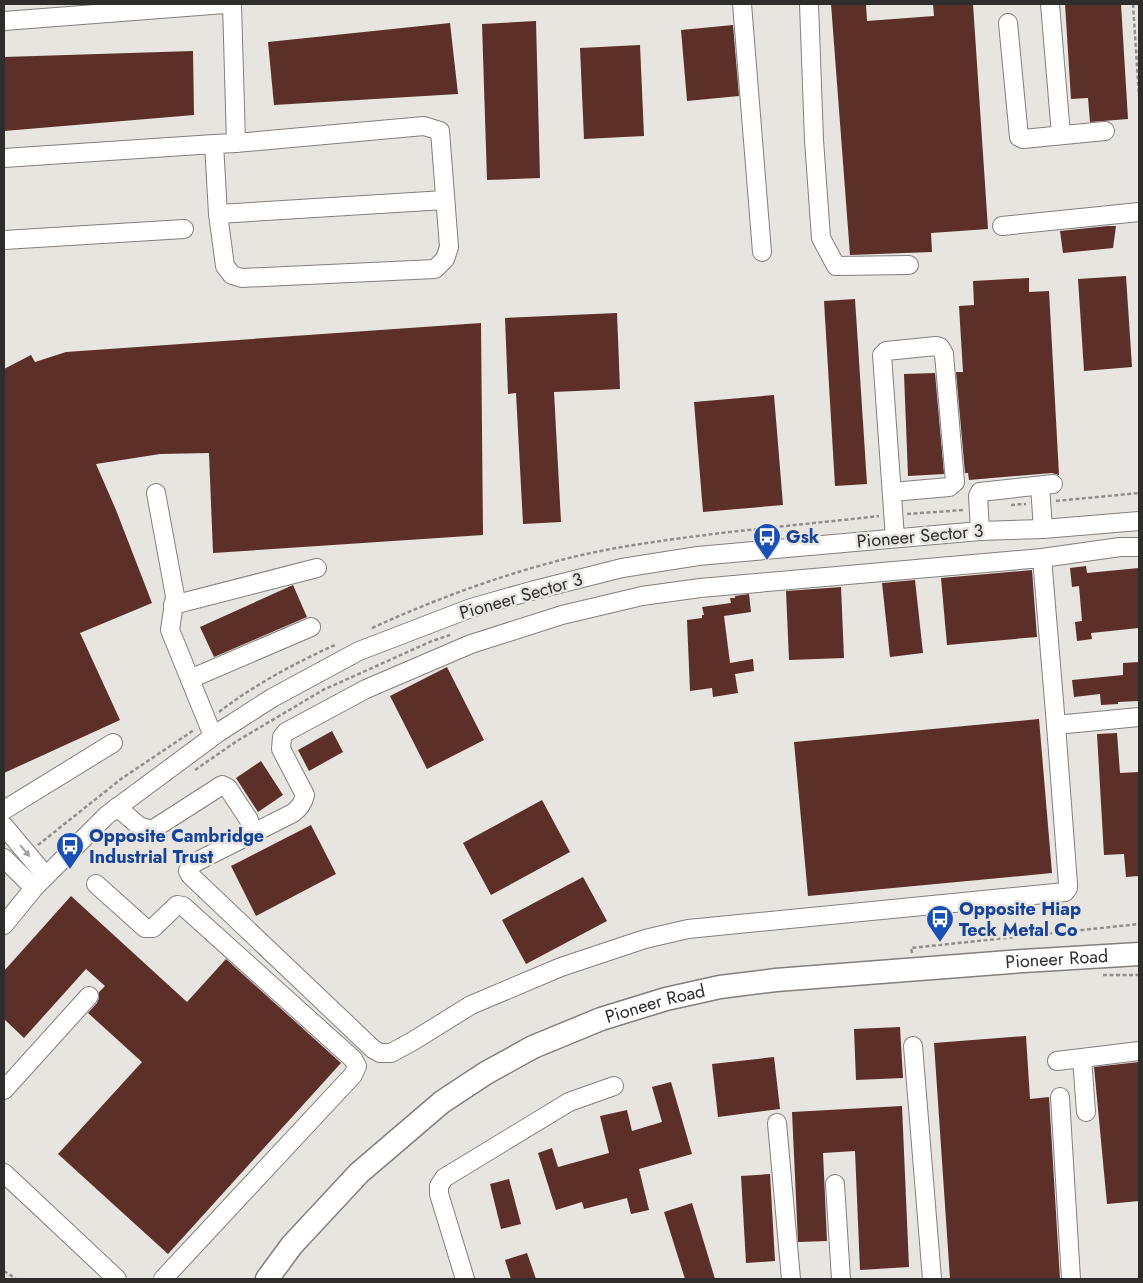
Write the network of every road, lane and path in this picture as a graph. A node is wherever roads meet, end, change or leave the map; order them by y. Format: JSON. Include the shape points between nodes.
{"nodes":[{"id":1,"x":225,"y":4,"type":"edge"},
{"id":2,"x":232,"y":4,"type":"edge"},
{"id":3,"x":742,"y":4,"type":"edge"},
{"id":4,"x":809,"y":4,"type":"edge"},
{"id":5,"x":1050,"y":4,"type":"edge"},
{"id":6,"x":1133,"y":4,"type":"edge"},
{"id":7,"x":4,"y":21,"type":"edge"},
{"id":8,"x":1008,"y":22,"type":"dead end"},
{"id":9,"x":1139,"y":96,"type":"edge"},
{"id":10,"x":1105,"y":131,"type":"dead end"},
{"id":11,"x":1061,"y":136,"type":"junction"},
{"id":12,"x":236,"y":143,"type":"junction"},
{"id":13,"x":214,"y":144,"type":"junction"},
{"id":14,"x":4,"y":158,"type":"edge"},
{"id":15,"x":445,"y":200,"type":"junction"},
{"id":16,"x":1139,"y":212,"type":"edge"},
{"id":17,"x":218,"y":214,"type":"junction"},
{"id":18,"x":1002,"y":226,"type":"dead end"},
{"id":19,"x":184,"y":229,"type":"dead end"},
{"id":20,"x":4,"y":240,"type":"edge"},
{"id":21,"x":762,"y":252,"type":"dead end"},
{"id":22,"x":909,"y":265,"type":"dead end"},
{"id":23,"x":892,"y":492,"type":"junction"},
{"id":24,"x":156,"y":493,"type":"dead end"},
{"id":25,"x":1139,"y":521,"type":"edge"},
{"id":26,"x":1043,"y":529,"type":"junction"},
{"id":27,"x":980,"y":531,"type":"junction"},
{"id":28,"x":895,"y":538,"type":"junction"},
{"id":29,"x":1139,"y":547,"type":"edge"},
{"id":30,"x":1042,"y":558,"type":"junction"},
{"id":31,"x":317,"y":568,"type":"dead end"},
{"id":32,"x":173,"y":605,"type":"junction"},
{"id":33,"x":311,"y":627,"type":"dead end"},
{"id":34,"x":451,"y":635,"type":"dead end"},
{"id":35,"x":190,"y":679,"type":"junction"},
{"id":36,"x":1139,"y":717,"type":"edge"},
{"id":37,"x":1056,"y":725,"type":"junction"},
{"id":38,"x":213,"y":736,"type":"junction"},
{"id":39,"x":113,"y":743,"type":"dead end"},
{"id":40,"x":190,"y":774,"type":"dead end"},
{"id":41,"x":117,"y":807,"type":"junction"},
{"id":42,"x":4,"y":810,"type":"edge"},
{"id":43,"x":249,"y":820,"type":"dead end"},
{"id":44,"x":4,"y":826,"type":"edge"},
{"id":45,"x":4,"y":858,"type":"edge"},
{"id":46,"x":40,"y":882,"type":"junction"},
{"id":47,"x":96,"y":884,"type":"dead end"},
{"id":48,"x":1139,"y":924,"type":"edge"},
{"id":49,"x":4,"y":926,"type":"edge"},
{"id":50,"x":1139,"y":954,"type":"edge"},
{"id":51,"x":915,"y":969,"type":"junction"},
{"id":52,"x":89,"y":996,"type":"dead end"},
{"id":53,"x":914,"y":1046,"type":"dead end"},
{"id":54,"x":1139,"y":1051,"type":"edge"},
{"id":55,"x":1082,"y":1058,"type":"junction"},
{"id":56,"x":1057,"y":1061,"type":"dead end"},
{"id":57,"x":614,"y":1086,"type":"dead end"},
{"id":58,"x":4,"y":1090,"type":"edge"},
{"id":59,"x":1060,"y":1097,"type":"dead end"},
{"id":60,"x":1086,"y":1112,"type":"dead end"},
{"id":61,"x":777,"y":1123,"type":"dead end"},
{"id":62,"x":4,"y":1173,"type":"edge"},
{"id":63,"x":835,"y":1184,"type":"dead end"},
{"id":64,"x":4,"y":1271,"type":"edge"},
{"id":65,"x":16,"y":1279,"type":"edge"},
{"id":66,"x":117,"y":1279,"type":"edge"},
{"id":67,"x":164,"y":1279,"type":"edge"},
{"id":68,"x":267,"y":1279,"type":"edge"},
{"id":69,"x":465,"y":1279,"type":"edge"},
{"id":70,"x":791,"y":1279,"type":"edge"},
{"id":71,"x":841,"y":1279,"type":"edge"},
{"id":72,"x":932,"y":1279,"type":"edge"},
{"id":73,"x":1071,"y":1279,"type":"edge"}],
"edges":[{"from":1,"to":7,"type":"street"},
{"from":2,"to":12,"type":"street"},
{"from":3,"to":21,"type":"street"},
{"from":4,"to":22,"type":"street","via":[[821,238],[836,266]]},
{"from":5,"to":11,"type":"street"},
{"from":6,"to":9,"type":"path"},
{"from":8,"to":11,"type":"street","via":[[1018,136],[1023,139]]},
{"from":10,"to":11,"type":"street"},
{"from":12,"to":13,"type":"street"},
{"from":12,"to":15,"type":"street","via":[[424,126],[440,131]]},
{"from":13,"to":14,"type":"street"},
{"from":13,"to":17,"type":"street"},
{"from":15,"to":17,"type":"street"},
{"from":15,"to":17,"type":"street","via":[[449,247],[445,259],[435,268],[242,278],[232,275],[225,266]]},
{"from":16,"to":18,"type":"street"},
{"from":19,"to":20,"type":"street"},
{"from":23,"to":23,"type":"street","via":[[882,355],[886,351],[940,347],[944,354],[955,482],[949,487]]},
{"from":23,"to":28,"type":"street"},
{"from":24,"to":32,"type":"street","via":[[175,596]]},
{"from":25,"to":26,"type":"street","name":"Pioneer Sector 3"},
{"from":26,"to":27,"type":"street","name":"Pioneer Sector 3"},
{"from":26,"to":27,"type":"street","via":[[1047,485],[980,492]]},
{"from":27,"to":28,"type":"street","name":"Pioneer Sector 3"},
{"from":28,"to":38,"type":"street","name":"Pioneer Sector 3","via":[[698,556],[622,568],[497,600],[360,650],[272,698]]},
{"from":29,"to":30,"type":"street"},
{"from":30,"to":37,"type":"street"},
{"from":30,"to":37,"type":"street","via":[[642,596],[562,615],[471,644],[366,689],[286,732],[281,749],[304,795],[300,808],[194,864],[188,871],[373,1049],[380,1053],[391,1052],[471,1006],[561,967],[670,933],[740,923],[1065,892],[1068,884]]},
{"from":31,"to":32,"type":"street"},
{"from":32,"to":35,"type":"street","via":[[170,630]]},
{"from":33,"to":35,"type":"street"},
{"from":34,"to":40,"type":"path","via":[[323,690],[236,741]]},
{"from":35,"to":38,"type":"street"},
{"from":36,"to":37,"type":"street"},
{"from":38,"to":41,"type":"street","name":"Pioneer Sector 3"},
{"from":39,"to":42,"type":"street"},
{"from":41,"to":43,"type":"street","via":[[139,826],[152,830],[222,785],[228,788]]},
{"from":41,"to":46,"type":"street","name":"Pioneer Sector 3"},
{"from":44,"to":46,"type":"street","one_way":true},
{"from":45,"to":46,"type":"street"},
{"from":46,"to":49,"type":"street","name":"Pioneer Sector 3"},
{"from":47,"to":67,"type":"street","via":[[145,928],[153,928],[177,906],[183,906],[357,1066],[353,1075]]},
{"from":48,"to":51,"type":"path","via":[[911,948]]},
{"from":50,"to":51,"type":"main road","name":"Pioneer Road"},
{"from":51,"to":68,"type":"main road","name":"Pioneer Road","via":[[720,987],[601,1019],[533,1047],[442,1102],[359,1172],[292,1245]]},
{"from":52,"to":58,"type":"street"},
{"from":53,"to":72,"type":"street"},
{"from":54,"to":55,"type":"street"},
{"from":55,"to":56,"type":"street"},
{"from":55,"to":60,"type":"street"},
{"from":57,"to":69,"type":"street","via":[[568,1102],[444,1178],[438,1194]]},
{"from":59,"to":73,"type":"street"},
{"from":61,"to":70,"type":"street"},
{"from":62,"to":66,"type":"street"},
{"from":63,"to":71,"type":"street"},
{"from":64,"to":65,"type":"path"}]}
